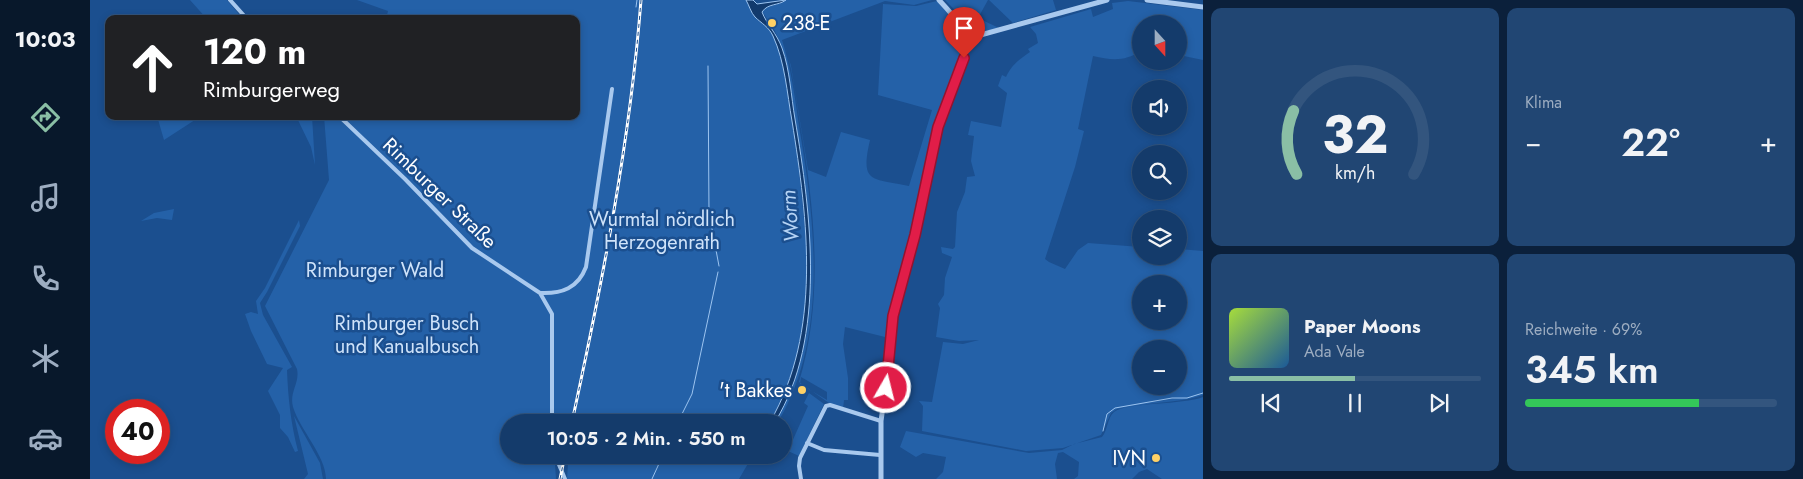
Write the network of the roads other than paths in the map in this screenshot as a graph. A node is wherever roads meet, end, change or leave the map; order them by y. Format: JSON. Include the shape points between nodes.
{"nodes":[{"id":1,"x":230,"y":0,"type":"edge"},
{"id":2,"x":939,"y":0,"type":"edge"},
{"id":3,"x":1107,"y":0,"type":"edge"},
{"id":4,"x":1147,"y":0,"type":"edge"},
{"id":5,"x":1203,"y":7,"type":"edge"},
{"id":6,"x":243,"y":15,"type":"edge"},
{"id":7,"x":966,"y":39,"type":"junction"},
{"id":8,"x":612,"y":89,"type":"dead end"},
{"id":9,"x":343,"y":120,"type":"edge"},
{"id":10,"x":540,"y":293,"type":"junction"},
{"id":11,"x":552,"y":414,"type":"edge"},
{"id":12,"x":881,"y":421,"type":"junction"},
{"id":13,"x":807,"y":443,"type":"junction"},
{"id":14,"x":880,"y":455,"type":"junction"},
{"id":15,"x":559,"y":464,"type":"edge"},
{"id":16,"x":565,"y":479,"type":"edge"},
{"id":17,"x":801,"y":479,"type":"edge"},
{"id":18,"x":881,"y":479,"type":"edge"}],
"edges":[{"from":1,"to":6,"type":"street"},
{"from":2,"to":7,"type":"street","via":[[958,21]]},
{"from":3,"to":7,"type":"street"},
{"from":4,"to":5,"type":"street"},
{"from":7,"to":12,"type":"street","via":[[963,61],[938,127],[917,227],[893,316]]},
{"from":8,"to":10,"type":"street","via":[[586,267],[572,287],[558,293]]},
{"from":9,"to":10,"type":"street","name":"Rimburger Straße","via":[[472,248]]},
{"from":10,"to":11,"type":"street","name":"Rimburger Straße","via":[[552,314]]},
{"from":12,"to":13,"type":"street","via":[[828,405],[824,407]]},
{"from":12,"to":14,"type":"street"},
{"from":13,"to":14,"type":"street","via":[[824,450]]},
{"from":13,"to":17,"type":"street","via":[[799,463]]},
{"from":14,"to":18,"type":"street"},
{"from":15,"to":16,"type":"street"}]}
